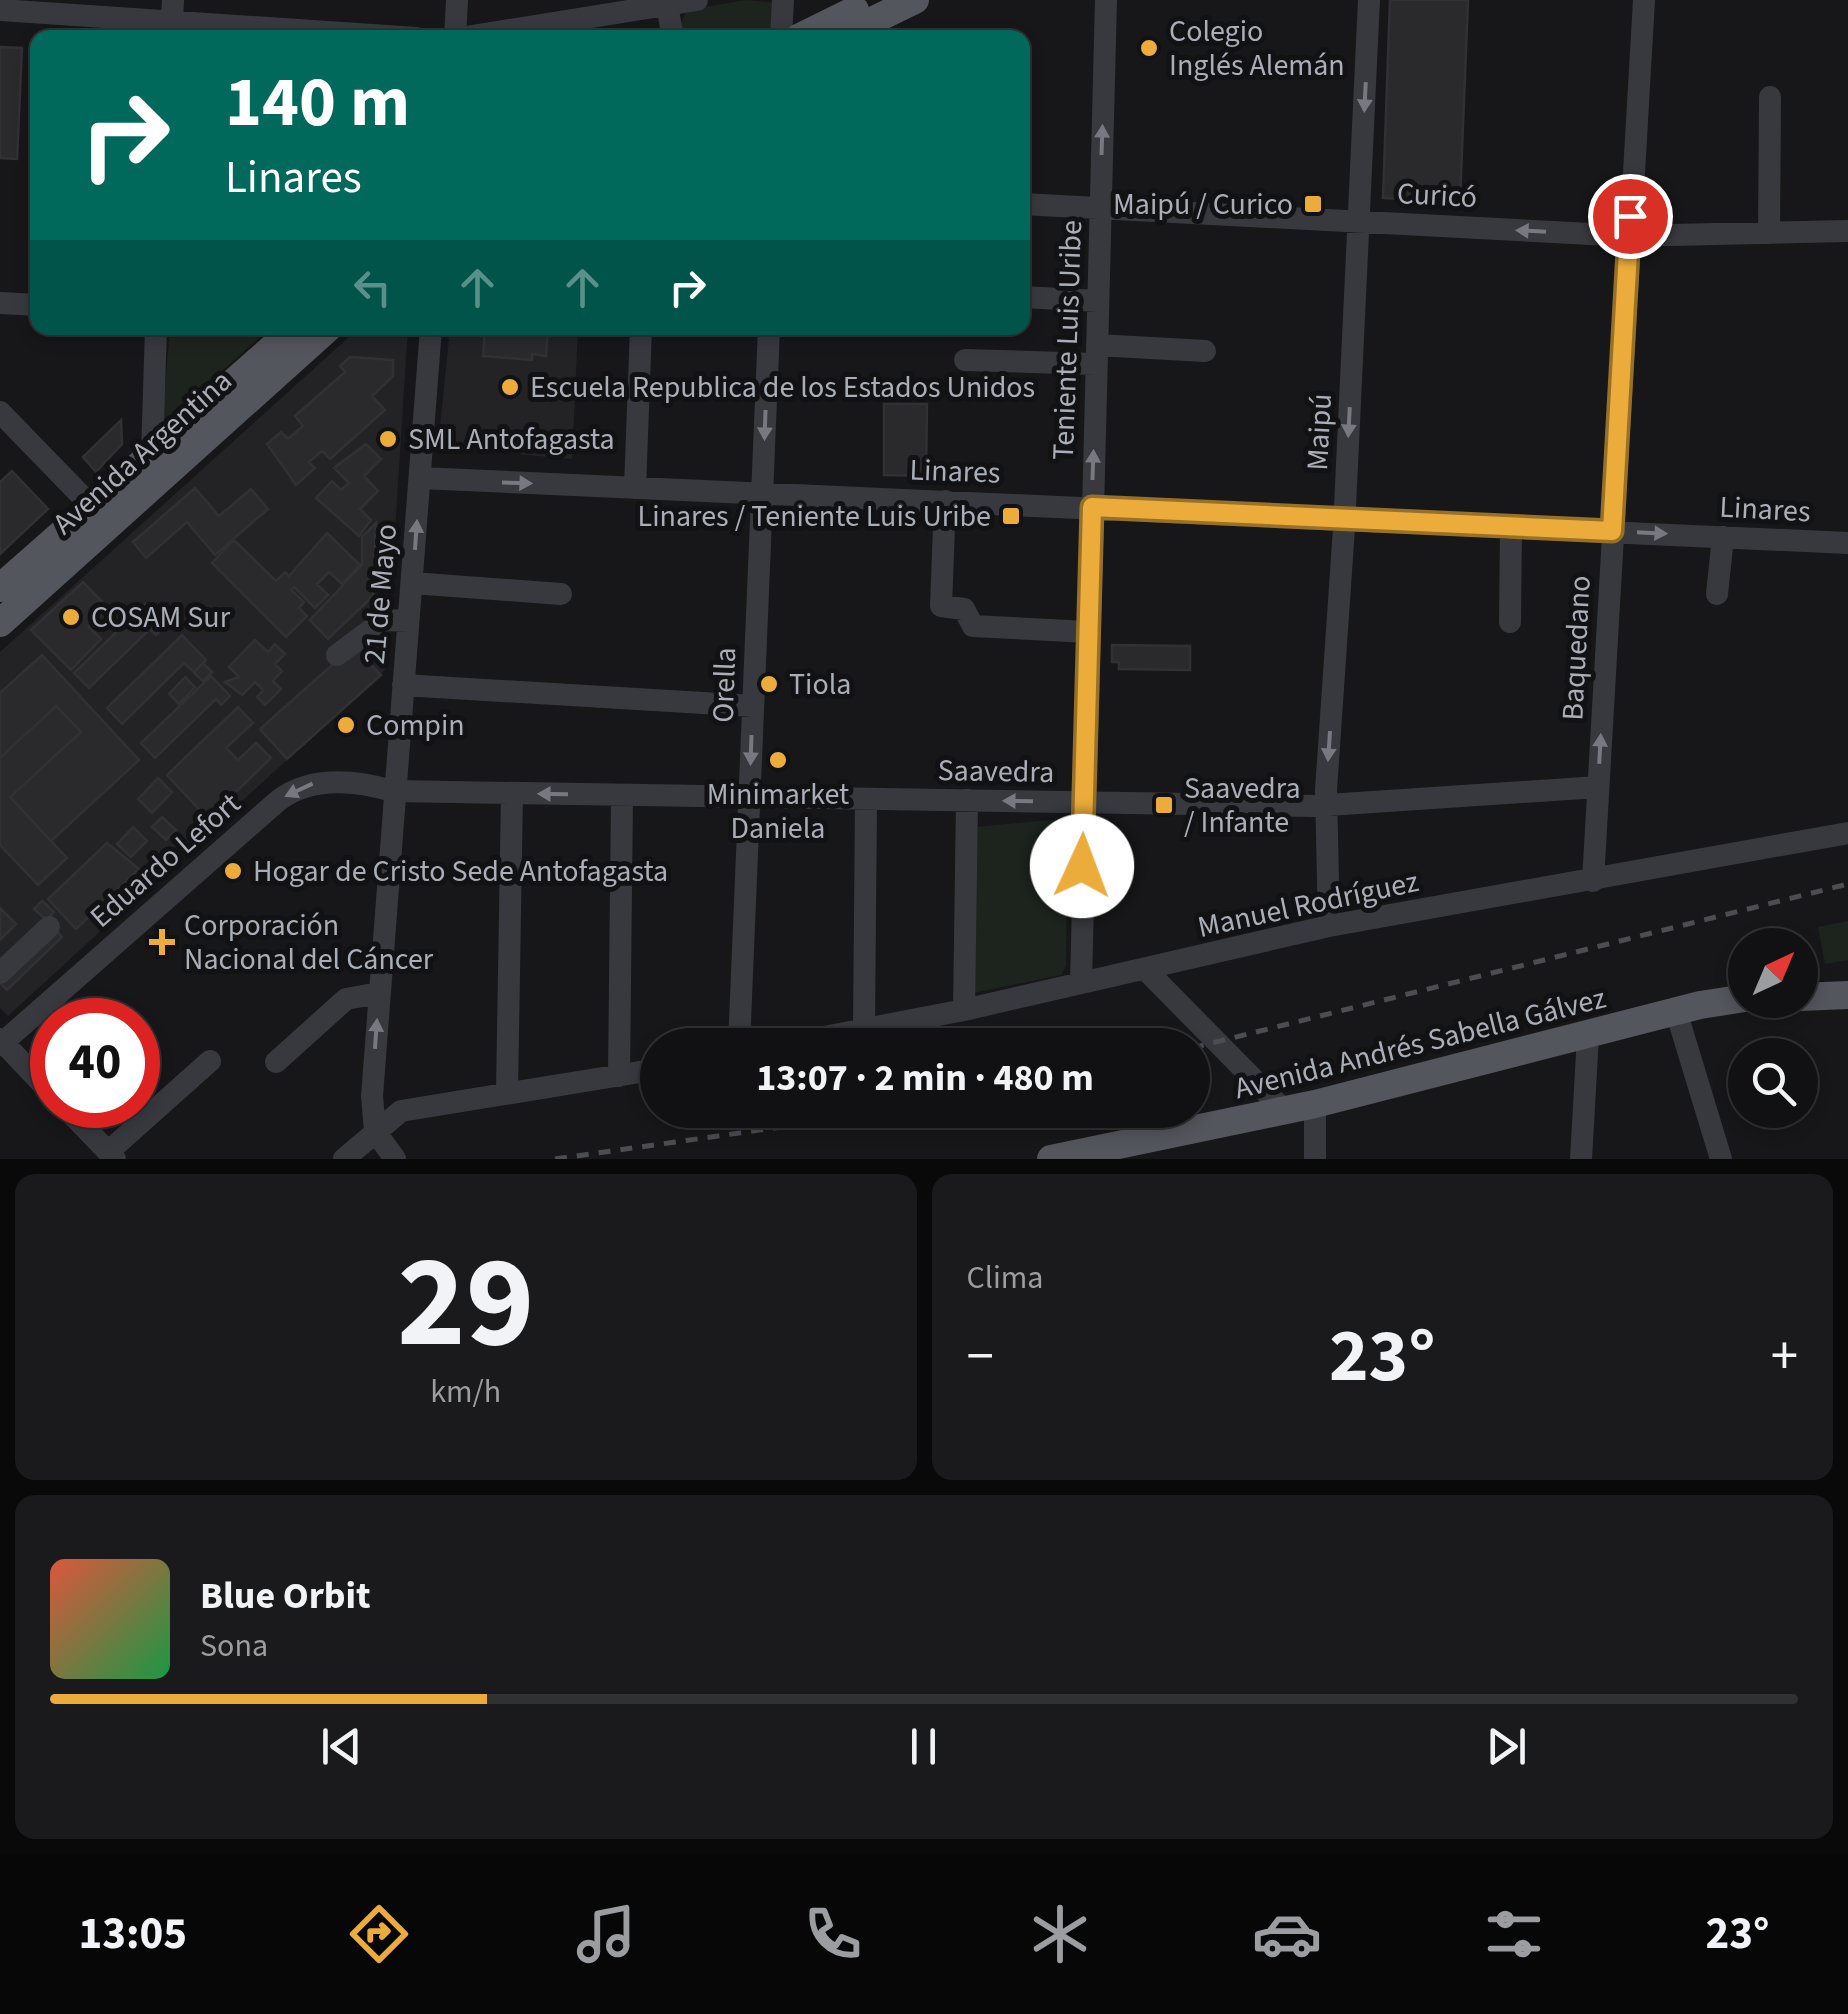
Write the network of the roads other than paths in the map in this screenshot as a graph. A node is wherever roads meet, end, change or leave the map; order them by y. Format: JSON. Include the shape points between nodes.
{"nodes":[{"id":1,"x":458,"y":0,"type":"edge"},
{"id":2,"x":696,"y":0,"type":"edge"},
{"id":3,"x":782,"y":0,"type":"edge"},
{"id":4,"x":874,"y":0,"type":"edge"},
{"id":5,"x":915,"y":0,"type":"edge"},
{"id":6,"x":1106,"y":0,"type":"edge"},
{"id":7,"x":1369,"y":0,"type":"edge"},
{"id":8,"x":1644,"y":0,"type":"edge"},
{"id":9,"x":667,"y":5,"type":"junction"},
{"id":10,"x":0,"y":10,"type":"edge"},
{"id":11,"x":172,"y":20,"type":"edge"},
{"id":12,"x":308,"y":30,"type":"edge"},
{"id":13,"x":457,"y":30,"type":"edge"},
{"id":14,"x":508,"y":30,"type":"edge"},
{"id":15,"x":672,"y":30,"type":"edge"},
{"id":16,"x":781,"y":30,"type":"edge"},
{"id":17,"x":814,"y":30,"type":"edge"},
{"id":18,"x":853,"y":30,"type":"edge"},
{"id":19,"x":1770,"y":97,"type":"dead end"},
{"id":20,"x":1030,"y":204,"type":"edge"},
{"id":21,"x":1100,"y":208,"type":"junction"},
{"id":22,"x":1359,"y":221,"type":"junction"},
{"id":23,"x":1848,"y":231,"type":"edge"},
{"id":24,"x":1769,"y":233,"type":"junction"},
{"id":25,"x":1629,"y":236,"type":"junction"},
{"id":26,"x":1030,"y":297,"type":"edge"},
{"id":27,"x":1098,"y":301,"type":"junction"},
{"id":28,"x":0,"y":303,"type":"edge"},
{"id":29,"x":30,"y":305,"type":"edge"},
{"id":30,"x":156,"y":335,"type":"edge"},
{"id":31,"x":286,"y":335,"type":"edge"},
{"id":32,"x":320,"y":335,"type":"edge"},
{"id":33,"x":430,"y":335,"type":"edge"},
{"id":34,"x":641,"y":335,"type":"edge"},
{"id":35,"x":768,"y":335,"type":"edge"},
{"id":36,"x":1206,"y":351,"type":"dead end"},
{"id":37,"x":1096,"y":354,"type":"junction"},
{"id":38,"x":965,"y":360,"type":"dead end"},
{"id":39,"x":0,"y":412,"type":"edge"},
{"id":40,"x":152,"y":453,"type":"junction"},
{"id":41,"x":420,"y":478,"type":"junction"},
{"id":42,"x":635,"y":488,"type":"junction"},
{"id":43,"x":762,"y":493,"type":"junction"},
{"id":44,"x":944,"y":501,"type":"junction"},
{"id":45,"x":1092,"y":507,"type":"junction"},
{"id":46,"x":101,"y":516,"type":"junction"},
{"id":47,"x":1345,"y":518,"type":"junction"},
{"id":48,"x":1510,"y":526,"type":"junction"},
{"id":49,"x":1612,"y":531,"type":"junction"},
{"id":50,"x":1723,"y":537,"type":"junction"},
{"id":51,"x":1848,"y":543,"type":"edge"},
{"id":52,"x":412,"y":583,"type":"junction"},
{"id":53,"x":0,"y":588,"type":"edge"},
{"id":54,"x":561,"y":594,"type":"dead end"},
{"id":55,"x":1718,"y":594,"type":"dead end"},
{"id":56,"x":408,"y":621,"type":"junction"},
{"id":57,"x":1510,"y":622,"type":"dead end"},
{"id":58,"x":0,"y":624,"type":"edge"},
{"id":59,"x":1088,"y":632,"type":"junction"},
{"id":60,"x":337,"y":654,"type":"dead end"},
{"id":61,"x":403,"y":685,"type":"junction"},
{"id":62,"x":752,"y":706,"type":"junction"},
{"id":63,"x":1598,"y":787,"type":"junction"},
{"id":64,"x":393,"y":792,"type":"junction"},
{"id":65,"x":512,"y":793,"type":"junction"},
{"id":66,"x":622,"y":795,"type":"junction"},
{"id":67,"x":749,"y":797,"type":"junction"},
{"id":68,"x":866,"y":799,"type":"junction"},
{"id":69,"x":968,"y":800,"type":"junction"},
{"id":70,"x":1084,"y":802,"type":"junction"},
{"id":71,"x":1326,"y":806,"type":"junction"},
{"id":72,"x":1848,"y":833,"type":"edge"},
{"id":73,"x":1592,"y":881,"type":"junction"},
{"id":74,"x":1329,"y":926,"type":"junction"},
{"id":75,"x":49,"y":927,"type":"dead end"},
{"id":76,"x":1146,"y":970,"type":"junction"},
{"id":77,"x":0,"y":972,"type":"edge"},
{"id":78,"x":1081,"y":982,"type":"junction"},
{"id":79,"x":379,"y":993,"type":"junction"},
{"id":80,"x":1848,"y":995,"type":"edge"},
{"id":81,"x":1818,"y":996,"type":"edge"},
{"id":82,"x":1728,"y":1001,"type":"edge"},
{"id":83,"x":964,"y":1010,"type":"junction"},
{"id":84,"x":1676,"y":1012,"type":"junction"},
{"id":85,"x":864,"y":1026,"type":"junction"},
{"id":86,"x":740,"y":1028,"type":"edge"},
{"id":87,"x":855,"y":1028,"type":"edge"},
{"id":88,"x":1588,"y":1036,"type":"junction"},
{"id":89,"x":1,"y":1042,"type":"edge"},
{"id":90,"x":210,"y":1061,"type":"dead end"},
{"id":91,"x":276,"y":1062,"type":"dead end"},
{"id":92,"x":30,"y":1072,"type":"edge"},
{"id":93,"x":640,"y":1072,"type":"edge"},
{"id":94,"x":619,"y":1076,"type":"junction"},
{"id":95,"x":507,"y":1092,"type":"junction"},
{"id":96,"x":1314,"y":1104,"type":"junction"},
{"id":97,"x":1284,"y":1110,"type":"junction"},
{"id":98,"x":85,"y":1128,"type":"edge"},
{"id":99,"x":376,"y":1131,"type":"junction"},
{"id":100,"x":112,"y":1156,"type":"edge"},
{"id":101,"x":1069,"y":1157,"type":"edge"},
{"id":102,"x":344,"y":1159,"type":"edge"},
{"id":103,"x":395,"y":1159,"type":"edge"},
{"id":104,"x":1315,"y":1159,"type":"edge"},
{"id":105,"x":1581,"y":1159,"type":"edge"},
{"id":106,"x":1721,"y":1159,"type":"edge"}],
"edges":[{"from":1,"to":13,"type":"street"},
{"from":2,"to":9,"type":"street"},
{"from":3,"to":16,"type":"street"},
{"from":4,"to":17,"type":"main road"},
{"from":5,"to":18,"type":"main road"},
{"from":21,"to":6,"type":"street","name":"Teniente Luis Uribe","one_way":true},
{"from":7,"to":22,"type":"street","name":"Maipú","one_way":true},
{"from":8,"to":25,"type":"street","name":"Baquedano"},
{"from":9,"to":14,"type":"street"},
{"from":9,"to":15,"type":"street"},
{"from":10,"to":11,"type":"street"},
{"from":11,"to":12,"type":"street"},
{"from":19,"to":24,"type":"street"},
{"from":20,"to":21,"type":"street","name":"Curicó"},
{"from":21,"to":22,"type":"street","name":"Curicó"},
{"from":21,"to":27,"type":"street","name":"Teniente Luis Uribe"},
{"from":25,"to":22,"type":"street","name":"Curicó","one_way":true},
{"from":22,"to":47,"type":"street","name":"Maipú","one_way":true},
{"from":23,"to":24,"type":"street","name":"Curicó"},
{"from":24,"to":25,"type":"street","name":"Curicó"},
{"from":25,"to":49,"type":"street","name":"Baquedano"},
{"from":26,"to":27,"type":"street"},
{"from":27,"to":37,"type":"street","name":"Teniente Luis Uribe"},
{"from":28,"to":29,"type":"street"},
{"from":30,"to":40,"type":"street"},
{"from":31,"to":40,"type":"main road","name":"Avenida Argentina"},
{"from":32,"to":46,"type":"main road","name":"Avenida Argentina"},
{"from":33,"to":41,"type":"street","name":"21 de Mayo"},
{"from":34,"to":42,"type":"street"},
{"from":35,"to":43,"type":"street","name":"Orella","one_way":true},
{"from":36,"to":37,"type":"street"},
{"from":37,"to":38,"type":"street"},
{"from":45,"to":37,"type":"street","name":"Teniente Luis Uribe","one_way":true},
{"from":39,"to":46,"type":"street"},
{"from":40,"to":46,"type":"main road","name":"Avenida Argentina"},
{"from":41,"to":42,"type":"street","name":"Linares","one_way":true},
{"from":52,"to":41,"type":"street","name":"21 de Mayo","one_way":true},
{"from":42,"to":43,"type":"street","name":"Linares"},
{"from":43,"to":44,"type":"street","name":"Linares"},
{"from":43,"to":62,"type":"street","name":"Orella"},
{"from":44,"to":45,"type":"street","name":"Linares"},
{"from":44,"to":59,"type":"street","via":[[941,606],[964,609],[973,626]]},
{"from":45,"to":47,"type":"street","name":"Linares"},
{"from":45,"to":59,"type":"street","name":"Teniente Luis Uribe"},
{"from":46,"to":53,"type":"main road","name":"Avenida Argentina"},
{"from":46,"to":58,"type":"main road","name":"Avenida Argentina"},
{"from":47,"to":48,"type":"street","name":"Linares"},
{"from":47,"to":71,"type":"street","name":"Maipú","one_way":true},
{"from":48,"to":49,"type":"street","name":"Linares"},
{"from":48,"to":57,"type":"street"},
{"from":49,"to":50,"type":"street","name":"Linares","one_way":true},
{"from":63,"to":49,"type":"street","name":"Baquedano","one_way":true},
{"from":50,"to":51,"type":"street","name":"Linares"},
{"from":50,"to":55,"type":"street"},
{"from":52,"to":54,"type":"street"},
{"from":52,"to":56,"type":"street","name":"21 de Mayo"},
{"from":56,"to":60,"type":"street","via":[[384,620]]},
{"from":56,"to":61,"type":"street","name":"21 de Mayo"},
{"from":59,"to":70,"type":"street","name":"Teniente Luis Uribe"},
{"from":61,"to":62,"type":"street"},
{"from":61,"to":64,"type":"street","name":"21 de Mayo"},
{"from":62,"to":67,"type":"street","name":"Orella","one_way":true},
{"from":63,"to":71,"type":"street","name":"Saavedra"},
{"from":63,"to":73,"type":"street","name":"Baquedano"},
{"from":64,"to":65,"type":"street","name":"Saavedra"},
{"from":64,"to":79,"type":"street","name":"21 de Mayo"},
{"from":64,"to":89,"type":"street","name":"Eduardo Lefort","one_way":true,"via":[[322,781],[288,793]]},
{"from":66,"to":65,"type":"street","name":"Saavedra","one_way":true},
{"from":65,"to":95,"type":"street"},
{"from":66,"to":67,"type":"street","name":"Saavedra"},
{"from":66,"to":94,"type":"street"},
{"from":67,"to":68,"type":"street","name":"Saavedra"},
{"from":67,"to":86,"type":"street","name":"Orella"},
{"from":68,"to":69,"type":"street","name":"Saavedra"},
{"from":68,"to":85,"type":"street"},
{"from":70,"to":69,"type":"street","name":"Saavedra","one_way":true},
{"from":69,"to":83,"type":"street"},
{"from":70,"to":71,"type":"street","name":"Saavedra"},
{"from":70,"to":78,"type":"street","name":"Teniente Luis Uribe"},
{"from":71,"to":74,"type":"street","name":"Maipú"},
{"from":72,"to":73,"type":"street","name":"Manuel Rodríguez"},
{"from":73,"to":74,"type":"street","name":"Manuel Rodríguez"},
{"from":74,"to":76,"type":"street","name":"Manuel Rodríguez"},
{"from":75,"to":77,"type":"street"},
{"from":76,"to":78,"type":"street","name":"Manuel Rodríguez"},
{"from":76,"to":97,"type":"street"},
{"from":78,"to":83,"type":"street","name":"Manuel Rodríguez"},
{"from":79,"to":91,"type":"street","via":[[346,1000]]},
{"from":99,"to":79,"type":"street","name":"21 de Mayo","one_way":true},
{"from":80,"to":81,"type":"main road"},
{"from":82,"to":84,"type":"main road","name":"Avenida Andrés Sabella Gálvez"},
{"from":83,"to":85,"type":"street","name":"Manuel Rodríguez"},
{"from":84,"to":88,"type":"main road","name":"Avenida Andrés Sabella Gálvez"},
{"from":84,"to":106,"type":"street"},
{"from":85,"to":87,"type":"street","name":"Manuel Rodríguez"},
{"from":88,"to":96,"type":"main road","name":"Avenida Andrés Sabella Gálvez"},
{"from":88,"to":105,"type":"street"},
{"from":89,"to":92,"type":"street"},
{"from":90,"to":100,"type":"street"},
{"from":93,"to":94,"type":"street"},
{"from":94,"to":95,"type":"street"},
{"from":95,"to":99,"type":"street","via":[[401,1111]]},
{"from":96,"to":97,"type":"main road","name":"Avenida Andrés Sabella Gálvez"},
{"from":96,"to":104,"type":"street"},
{"from":97,"to":101,"type":"main road","name":"Avenida Andrés Sabella Gálvez"},
{"from":98,"to":100,"type":"street"},
{"from":99,"to":102,"type":"street"},
{"from":99,"to":103,"type":"street"}]}
